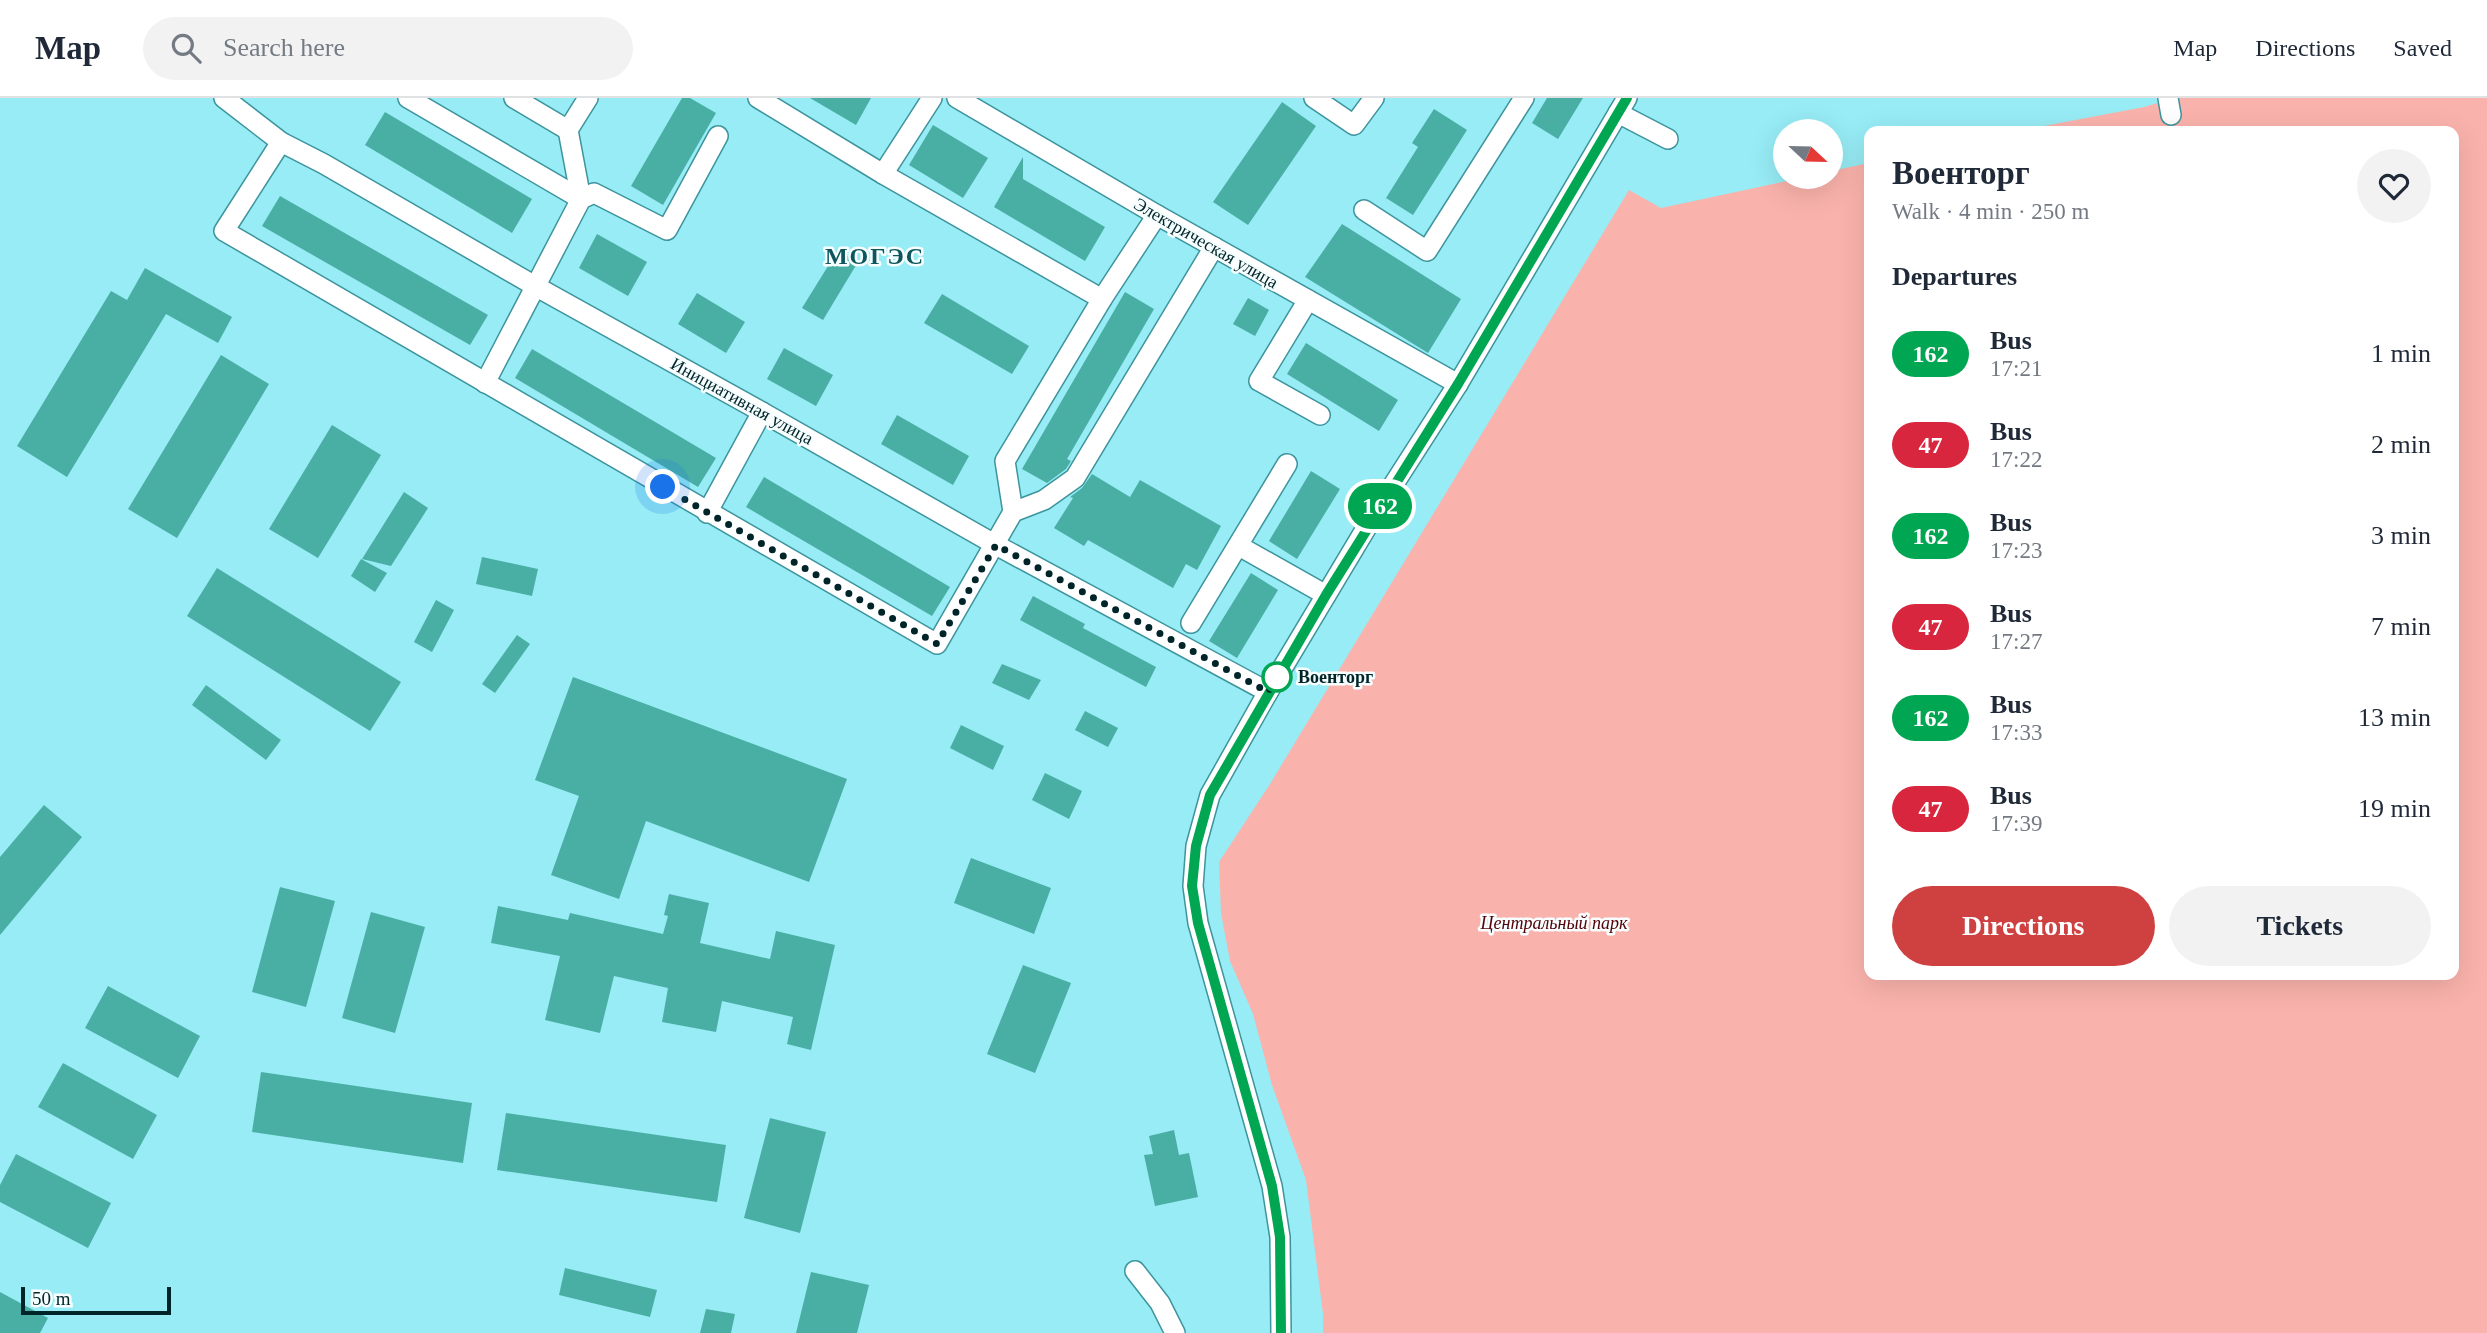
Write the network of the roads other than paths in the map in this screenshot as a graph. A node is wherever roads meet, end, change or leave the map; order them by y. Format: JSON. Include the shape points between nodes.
{"nodes":[{"id":1,"x":408,"y":98,"type":"edge"},
{"id":2,"x":514,"y":98,"type":"edge"},
{"id":3,"x":588,"y":98,"type":"edge"},
{"id":4,"x":758,"y":98,"type":"edge"},
{"id":5,"x":932,"y":98,"type":"edge"},
{"id":6,"x":957,"y":98,"type":"edge"},
{"id":7,"x":1314,"y":98,"type":"edge"},
{"id":8,"x":1374,"y":98,"type":"edge"},
{"id":9,"x":1524,"y":98,"type":"edge"},
{"id":10,"x":232,"y":100,"type":"edge"},
{"id":11,"x":1623,"y":105,"type":"edge"},
{"id":12,"x":568,"y":130,"type":"junction"},
{"id":13,"x":718,"y":136,"type":"dead end"},
{"id":14,"x":1668,"y":139,"type":"dead end"},
{"id":15,"x":281,"y":142,"type":"junction"},
{"id":16,"x":883,"y":174,"type":"junction"},
{"id":17,"x":581,"y":200,"type":"junction"},
{"id":18,"x":1364,"y":210,"type":"dead end"},
{"id":19,"x":1157,"y":215,"type":"junction"},
{"id":20,"x":1214,"y":247,"type":"junction"},
{"id":21,"x":535,"y":286,"type":"junction"},
{"id":22,"x":1102,"y":299,"type":"junction"},
{"id":23,"x":1308,"y":300,"type":"junction"},
{"id":24,"x":485,"y":383,"type":"junction"},
{"id":25,"x":1458,"y":384,"type":"junction"},
{"id":26,"x":762,"y":412,"type":"junction"},
{"id":27,"x":1320,"y":415,"type":"dead end"},
{"id":28,"x":1287,"y":464,"type":"dead end"},
{"id":29,"x":1013,"y":512,"type":"junction"},
{"id":30,"x":707,"y":513,"type":"junction"},
{"id":31,"x":996,"y":545,"type":"junction"},
{"id":32,"x":1239,"y":545,"type":"junction"},
{"id":33,"x":1326,"y":595,"type":"junction"},
{"id":34,"x":1191,"y":623,"type":"dead end"},
{"id":35,"x":1268,"y":692,"type":"junction"},
{"id":36,"x":1135,"y":1271,"type":"dead end"},
{"id":37,"x":1175,"y":1333,"type":"edge"},
{"id":38,"x":1281,"y":1333,"type":"edge"}],
"edges":[{"from":1,"to":17,"type":"street"},
{"from":2,"to":12,"type":"street"},
{"from":3,"to":12,"type":"street"},
{"from":4,"to":16,"type":"street"},
{"from":5,"to":16,"type":"street"},
{"from":6,"to":19,"type":"street","name":"Электрическая улица"},
{"from":7,"to":8,"type":"street","via":[[1354,125]]},
{"from":9,"to":18,"type":"street","via":[[1427,251]]},
{"from":10,"to":15,"type":"street","name":"Инициативная улица"},
{"from":11,"to":14,"type":"street"},
{"from":11,"to":25,"type":"street"},
{"from":12,"to":17,"type":"street"},
{"from":13,"to":17,"type":"street","via":[[667,230],[594,193]]},
{"from":15,"to":21,"type":"street","name":"Инициативная улица"},
{"from":15,"to":24,"type":"street","via":[[224,231]]},
{"from":16,"to":22,"type":"street"},
{"from":17,"to":21,"type":"street"},
{"from":19,"to":20,"type":"street","name":"Электрическая улица"},
{"from":19,"to":22,"type":"street"},
{"from":20,"to":23,"type":"street","name":"Электрическая улица"},
{"from":20,"to":29,"type":"street","via":[[1075,478],[1044,500]]},
{"from":21,"to":24,"type":"street"},
{"from":21,"to":26,"type":"street","name":"Инициативная улица"},
{"from":22,"to":29,"type":"street","via":[[1005,461]]},
{"from":23,"to":25,"type":"street","name":"Электрическая улица"},
{"from":23,"to":27,"type":"street","via":[[1259,381]]},
{"from":24,"to":30,"type":"street"},
{"from":25,"to":33,"type":"street"},
{"from":26,"to":30,"type":"street"},
{"from":26,"to":31,"type":"street","name":"Инициативная улица"},
{"from":28,"to":32,"type":"street"},
{"from":29,"to":31,"type":"street"},
{"from":30,"to":31,"type":"street","via":[[937,644]]},
{"from":31,"to":35,"type":"street","name":"Инициативная улица"},
{"from":32,"to":33,"type":"street"},
{"from":32,"to":34,"type":"street"},
{"from":33,"to":35,"type":"street"},
{"from":35,"to":38,"type":"street","via":[[1210,795],[1196,846],[1192,886],[1198,923],[1272,1186],[1280,1237]]},
{"from":36,"to":37,"type":"street","via":[[1160,1303]]}]}
